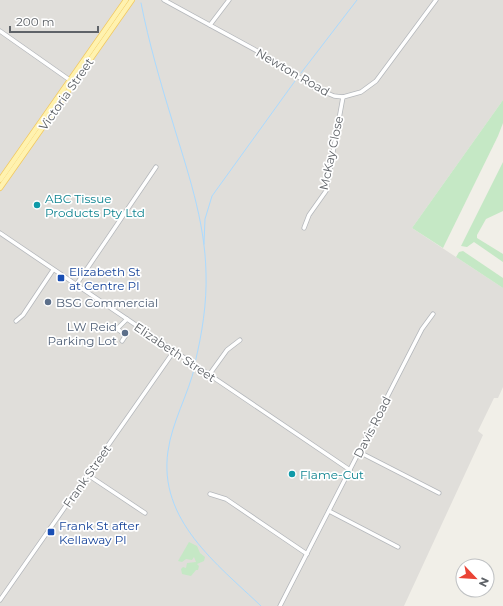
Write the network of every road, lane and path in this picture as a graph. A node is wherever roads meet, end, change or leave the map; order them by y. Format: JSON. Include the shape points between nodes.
{"nodes":[{"id":1,"x":126,"y":0,"type":"edge"},
{"id":2,"x":132,"y":0,"type":"edge"},
{"id":3,"x":164,"y":0,"type":"edge"},
{"id":4,"x":229,"y":0,"type":"edge"},
{"id":5,"x":436,"y":0,"type":"edge"},
{"id":6,"x":210,"y":25,"type":"junction"},
{"id":7,"x":0,"y":31,"type":"edge"},
{"id":8,"x":72,"y":82,"type":"junction"},
{"id":9,"x":343,"y":97,"type":"junction"},
{"id":10,"x":156,"y":167,"type":"dead end"},
{"id":11,"x":0,"y":180,"type":"edge"},
{"id":12,"x":0,"y":188,"type":"edge"},
{"id":13,"x":304,"y":228,"type":"dead end"},
{"id":14,"x":0,"y":233,"type":"edge"},
{"id":15,"x":53,"y":270,"type":"junction"},
{"id":16,"x":76,"y":285,"type":"junction"},
{"id":17,"x":433,"y":314,"type":"dead end"},
{"id":18,"x":127,"y":319,"type":"junction"},
{"id":19,"x":16,"y":320,"type":"dead end"},
{"id":20,"x":240,"y":340,"type":"dead end"},
{"id":21,"x":122,"y":342,"type":"dead end"},
{"id":22,"x":174,"y":351,"type":"junction"},
{"id":23,"x":209,"y":375,"type":"junction"},
{"id":24,"x":359,"y":452,"type":"junction"},
{"id":25,"x":350,"y":470,"type":"junction"},
{"id":26,"x":88,"y":475,"type":"junction"},
{"id":27,"x":439,"y":493,"type":"dead end"},
{"id":28,"x":210,"y":494,"type":"dead end"},
{"id":29,"x":329,"y":511,"type":"junction"},
{"id":30,"x":145,"y":513,"type":"dead end"},
{"id":31,"x":398,"y":547,"type":"dead end"},
{"id":32,"x":306,"y":554,"type":"junction"},
{"id":33,"x":0,"y":600,"type":"edge"},
{"id":34,"x":280,"y":606,"type":"edge"}],
"edges":[{"from":1,"to":8,"type":"main road","name":"Victoria Street"},
{"from":2,"to":8,"type":"main road","name":"Victoria Street"},
{"from":3,"to":6,"type":"street","name":"Newton Road"},
{"from":4,"to":6,"type":"street"},
{"from":5,"to":9,"type":"street","name":"Newton Road","via":[[376,81],[361,92]]},
{"from":6,"to":9,"type":"street","name":"Newton Road","via":[[270,58],[319,91]]},
{"from":7,"to":8,"type":"street"},
{"from":8,"to":11,"type":"main road","name":"Victoria Street"},
{"from":8,"to":12,"type":"main road","name":"Victoria Street"},
{"from":9,"to":13,"type":"street","name":"McKay Close","via":[[326,191],[309,215]]},
{"from":10,"to":16,"type":"street"},
{"from":14,"to":15,"type":"street","name":"Elizabeth Street"},
{"from":15,"to":16,"type":"street","name":"Elizabeth Street"},
{"from":15,"to":19,"type":"street","via":[[23,315]]},
{"from":16,"to":18,"type":"street","name":"Elizabeth Street"},
{"from":17,"to":24,"type":"street","name":"Davis Road","via":[[422,329]]},
{"from":18,"to":21,"type":"street","via":[[117,329],[126,335]]},
{"from":18,"to":22,"type":"street","name":"Elizabeth Street"},
{"from":20,"to":23,"type":"street","via":[[231,346]]},
{"from":22,"to":23,"type":"street","name":"Elizabeth Street"},
{"from":22,"to":26,"type":"street","name":"Frank Street"},
{"from":23,"to":25,"type":"street","name":"Elizabeth Street"},
{"from":24,"to":25,"type":"street","name":"Davis Road"},
{"from":24,"to":27,"type":"street"},
{"from":25,"to":29,"type":"street","name":"Davis Road"},
{"from":26,"to":30,"type":"street"},
{"from":26,"to":33,"type":"street","name":"Frank Street"},
{"from":28,"to":32,"type":"street","via":[[226,499]]},
{"from":29,"to":31,"type":"street"},
{"from":29,"to":32,"type":"street","name":"Davis Road"},
{"from":32,"to":34,"type":"street","name":"Davis Road"}]}
